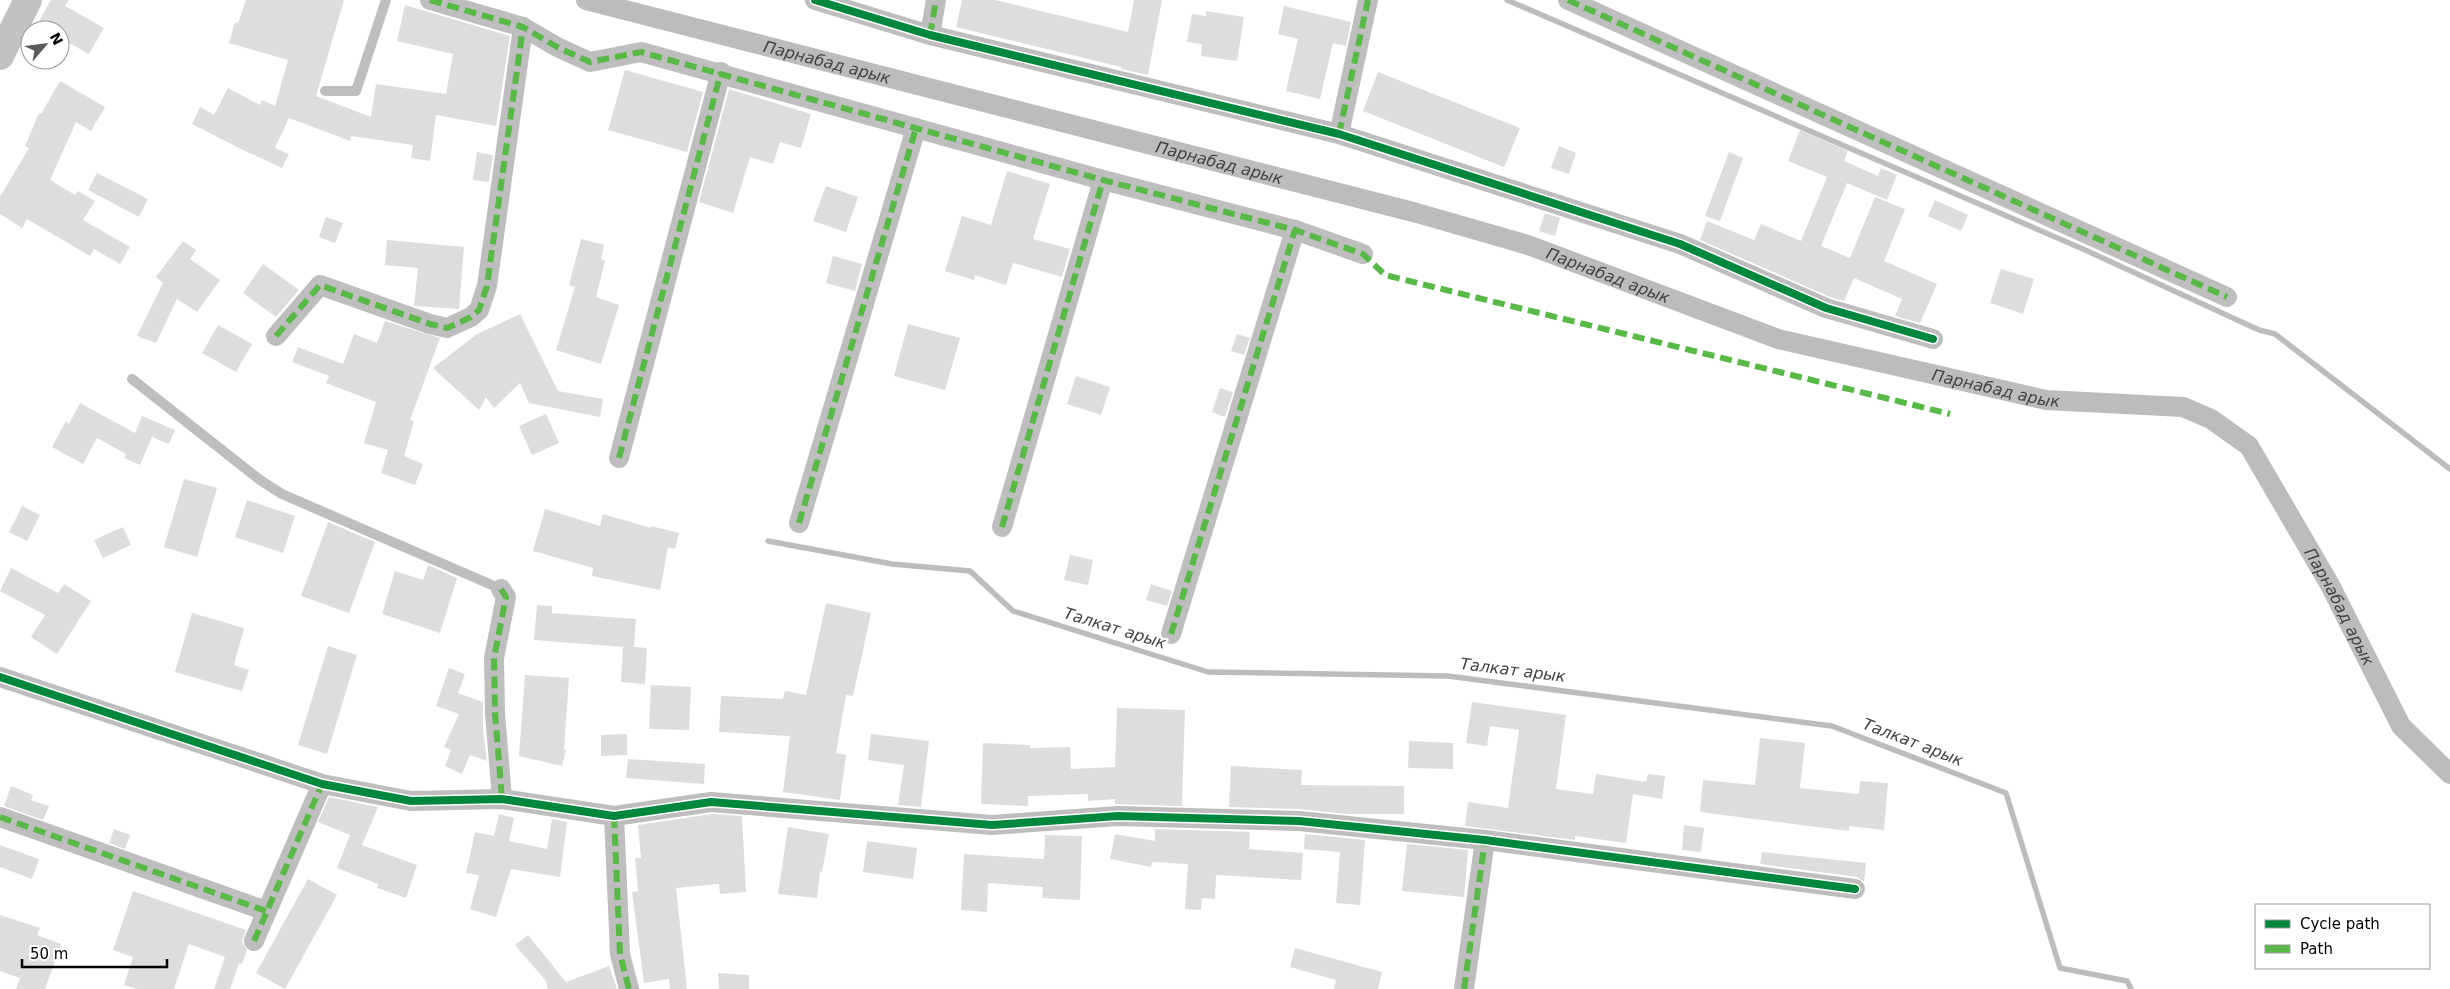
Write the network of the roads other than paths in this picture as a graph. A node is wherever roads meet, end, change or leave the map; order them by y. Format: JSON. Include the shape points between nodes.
{"nodes":[{"id":1,"x":28,"y":0,"type":"edge"},
{"id":2,"x":386,"y":0,"type":"edge"},
{"id":3,"x":430,"y":0,"type":"edge"},
{"id":4,"x":815,"y":0,"type":"edge"},
{"id":5,"x":936,"y":0,"type":"edge"},
{"id":6,"x":1368,"y":0,"type":"edge"},
{"id":7,"x":1568,"y":0,"type":"edge"},
{"id":8,"x":523,"y":27,"type":"junction"},
{"id":9,"x":930,"y":35,"type":"junction"},
{"id":10,"x":0,"y":56,"type":"edge"},
{"id":11,"x":721,"y":72,"type":"junction"},
{"id":12,"x":325,"y":91,"type":"dead end"},
{"id":13,"x":916,"y":128,"type":"junction"},
{"id":14,"x":1339,"y":134,"type":"junction"},
{"id":15,"x":1103,"y":180,"type":"junction"},
{"id":16,"x":1295,"y":230,"type":"junction"},
{"id":17,"x":1363,"y":254,"type":"dead end"},
{"id":18,"x":2227,"y":297,"type":"dead end"},
{"id":19,"x":276,"y":336,"type":"dead end"},
{"id":20,"x":1933,"y":339,"type":"dead end"},
{"id":21,"x":132,"y":379,"type":"dead end"},
{"id":22,"x":619,"y":458,"type":"dead end"},
{"id":23,"x":799,"y":523,"type":"dead end"},
{"id":24,"x":1002,"y":527,"type":"dead end"},
{"id":25,"x":501,"y":589,"type":"joint"},
{"id":26,"x":1171,"y":634,"type":"dead end"},
{"id":27,"x":0,"y":677,"type":"edge"},
{"id":28,"x":322,"y":784,"type":"junction"},
{"id":29,"x":502,"y":799,"type":"junction"},
{"id":30,"x":614,"y":816,"type":"junction"},
{"id":31,"x":0,"y":817,"type":"edge"},
{"id":32,"x":1485,"y":840,"type":"junction"},
{"id":33,"x":1855,"y":889,"type":"dead end"},
{"id":34,"x":266,"y":911,"type":"junction"},
{"id":35,"x":254,"y":941,"type":"dead end"},
{"id":36,"x":628,"y":989,"type":"edge"},
{"id":37,"x":1464,"y":989,"type":"edge"}],
"edges":[{"from":1,"to":10,"type":"main road"},
{"from":2,"to":12,"type":"lane","via":[[356,91]]},
{"from":3,"to":8,"type":"street"},
{"from":4,"to":9,"type":"street"},
{"from":5,"to":9,"type":"street"},
{"from":6,"to":14,"type":"street"},
{"from":7,"to":18,"type":"street"},
{"from":8,"to":11,"type":"street","via":[[590,62],[641,52]]},
{"from":8,"to":19,"type":"street","via":[[488,286],[479,310],[471,318],[447,328],[320,284]]},
{"from":9,"to":14,"type":"street"},
{"from":11,"to":13,"type":"street"},
{"from":11,"to":22,"type":"street"},
{"from":13,"to":15,"type":"street"},
{"from":13,"to":23,"type":"street"},
{"from":14,"to":20,"type":"street","via":[[1680,244],[1826,308]]},
{"from":15,"to":16,"type":"street"},
{"from":15,"to":24,"type":"street"},
{"from":16,"to":17,"type":"street"},
{"from":16,"to":26,"type":"street"},
{"from":21,"to":25,"type":"lane","via":[[282,494]]},
{"from":25,"to":29,"type":"street","via":[[506,597],[494,658]]},
{"from":27,"to":28,"type":"street"},
{"from":28,"to":29,"type":"street","via":[[410,801]]},
{"from":28,"to":34,"type":"street"},
{"from":29,"to":30,"type":"street"},
{"from":30,"to":32,"type":"street","via":[[711,802],[992,825],[1118,816],[1299,821]]},
{"from":30,"to":36,"type":"street","via":[[620,954]]},
{"from":31,"to":34,"type":"street"},
{"from":32,"to":33,"type":"street"},
{"from":32,"to":37,"type":"street"},
{"from":34,"to":35,"type":"street"}]}
